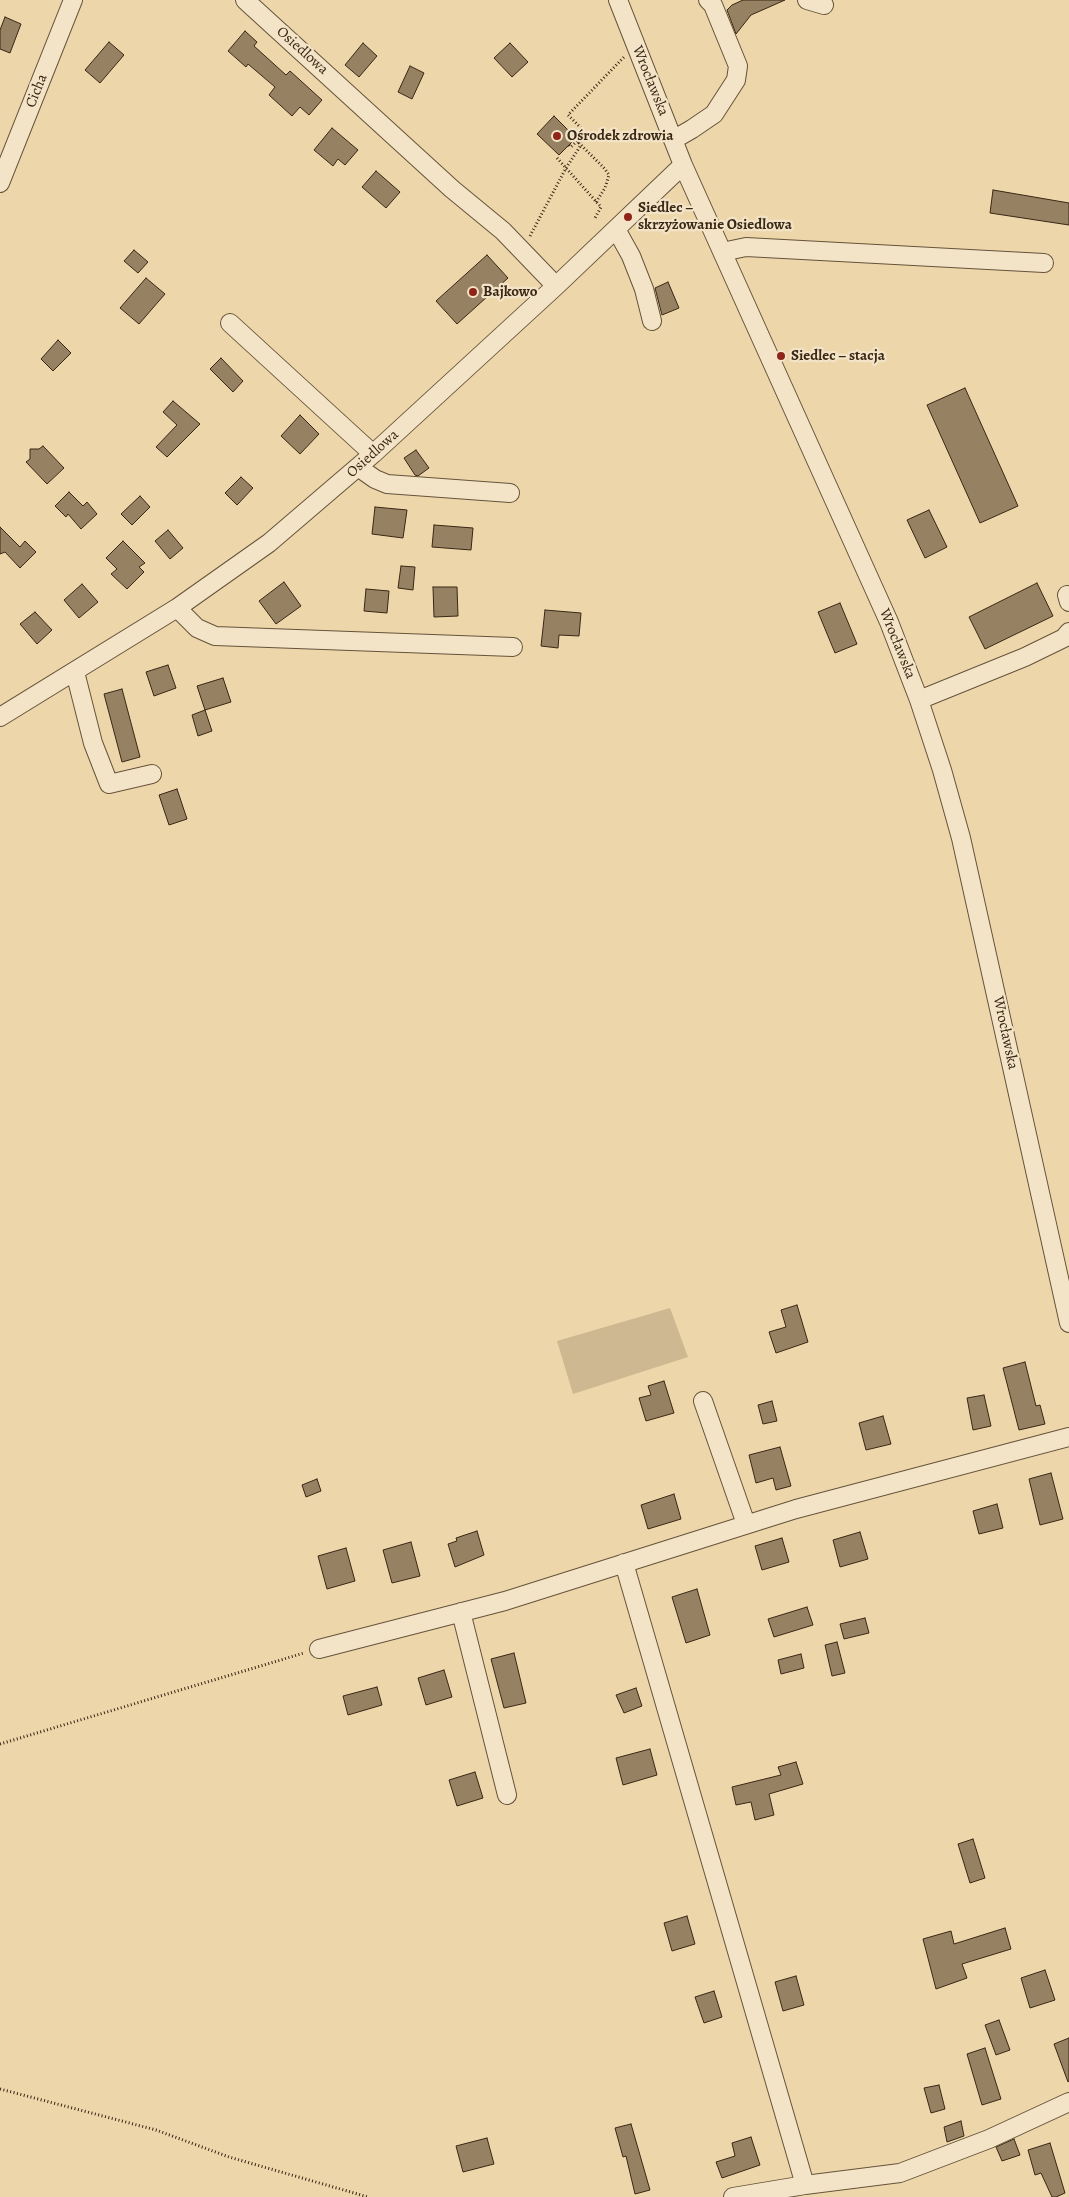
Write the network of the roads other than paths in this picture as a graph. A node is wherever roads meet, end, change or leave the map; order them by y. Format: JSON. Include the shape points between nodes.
{"nodes":[{"id":1,"x":73,"y":0,"type":"edge"},
{"id":2,"x":244,"y":0,"type":"edge"},
{"id":3,"x":708,"y":0,"type":"edge"},
{"id":4,"x":807,"y":0,"type":"edge"},
{"id":5,"x":623,"y":2,"type":"edge"},
{"id":6,"x":824,"y":5,"type":"dead end"},
{"id":7,"x":673,"y":140,"type":"junction"},
{"id":8,"x":683,"y":165,"type":"junction"},
{"id":9,"x":0,"y":182,"type":"edge"},
{"id":10,"x":616,"y":229,"type":"junction"},
{"id":11,"x":722,"y":252,"type":"junction"},
{"id":12,"x":1044,"y":263,"type":"dead end"},
{"id":13,"x":556,"y":286,"type":"junction"},
{"id":14,"x":652,"y":320,"type":"dead end"},
{"id":15,"x":230,"y":323,"type":"dead end"},
{"id":16,"x":373,"y":454,"type":"junction"},
{"id":17,"x":358,"y":467,"type":"junction"},
{"id":18,"x":510,"y":494,"type":"dead end"},
{"id":19,"x":177,"y":608,"type":"junction"},
{"id":20,"x":1069,"y":632,"type":"edge"},
{"id":21,"x":513,"y":647,"type":"dead end"},
{"id":22,"x":75,"y":672,"type":"junction"},
{"id":23,"x":918,"y":700,"type":"junction"},
{"id":24,"x":0,"y":717,"type":"edge"},
{"id":25,"x":152,"y":774,"type":"dead end"},
{"id":26,"x":1069,"y":1323,"type":"edge"},
{"id":27,"x":703,"y":1401,"type":"dead end"},
{"id":28,"x":1069,"y":1438,"type":"edge"},
{"id":29,"x":746,"y":1524,"type":"junction"},
{"id":30,"x":624,"y":1563,"type":"junction"},
{"id":31,"x":461,"y":1612,"type":"junction"},
{"id":32,"x":319,"y":1649,"type":"road end"},
{"id":33,"x":507,"y":1795,"type":"dead end"},
{"id":34,"x":1069,"y":2102,"type":"edge"},
{"id":35,"x":805,"y":2185,"type":"junction"},
{"id":36,"x":733,"y":2197,"type":"edge"}],
"edges":[{"from":1,"to":9,"type":"street","name":"Cicha"},
{"from":2,"to":13,"type":"street","name":"Osiedlowa","via":[[502,232]]},
{"from":3,"to":7,"type":"street","via":[[738,66],[736,80],[714,114]]},
{"from":4,"to":6,"type":"street"},
{"from":5,"to":7,"type":"street","name":"Wrocławska"},
{"from":7,"to":8,"type":"street","name":"Wrocławska"},
{"from":8,"to":10,"type":"street","name":"Osiedlowa"},
{"from":8,"to":11,"type":"street","name":"Wrocławska"},
{"from":10,"to":13,"type":"street","name":"Osiedlowa"},
{"from":10,"to":14,"type":"street","via":[[631,256]]},
{"from":11,"to":12,"type":"street","via":[[746,247]]},
{"from":11,"to":23,"type":"street","name":"Wrocławska","via":[[889,622]]},
{"from":13,"to":16,"type":"street","name":"Osiedlowa"},
{"from":15,"to":16,"type":"street"},
{"from":16,"to":17,"type":"street","name":"Osiedlowa"},
{"from":17,"to":18,"type":"street","via":[[387,484]]},
{"from":17,"to":19,"type":"street","name":"Osiedlowa","via":[[269,543]]},
{"from":19,"to":21,"type":"street","via":[[197,628],[215,636]]},
{"from":19,"to":22,"type":"street","name":"Osiedlowa"},
{"from":20,"to":23,"type":"street","via":[[1064,638],[1025,657]]},
{"from":22,"to":24,"type":"street","name":"Osiedlowa"},
{"from":22,"to":25,"type":"street","via":[[93,743],[109,784]]},
{"from":23,"to":26,"type":"street","name":"Wrocławska","via":[[963,846]]},
{"from":27,"to":29,"type":"street"},
{"from":28,"to":29,"type":"street"},
{"from":29,"to":30,"type":"street"},
{"from":30,"to":31,"type":"street"},
{"from":30,"to":35,"type":"street"},
{"from":31,"to":32,"type":"street"},
{"from":31,"to":33,"type":"street"},
{"from":34,"to":35,"type":"street","via":[[900,2173]]},
{"from":35,"to":36,"type":"street"}]}
